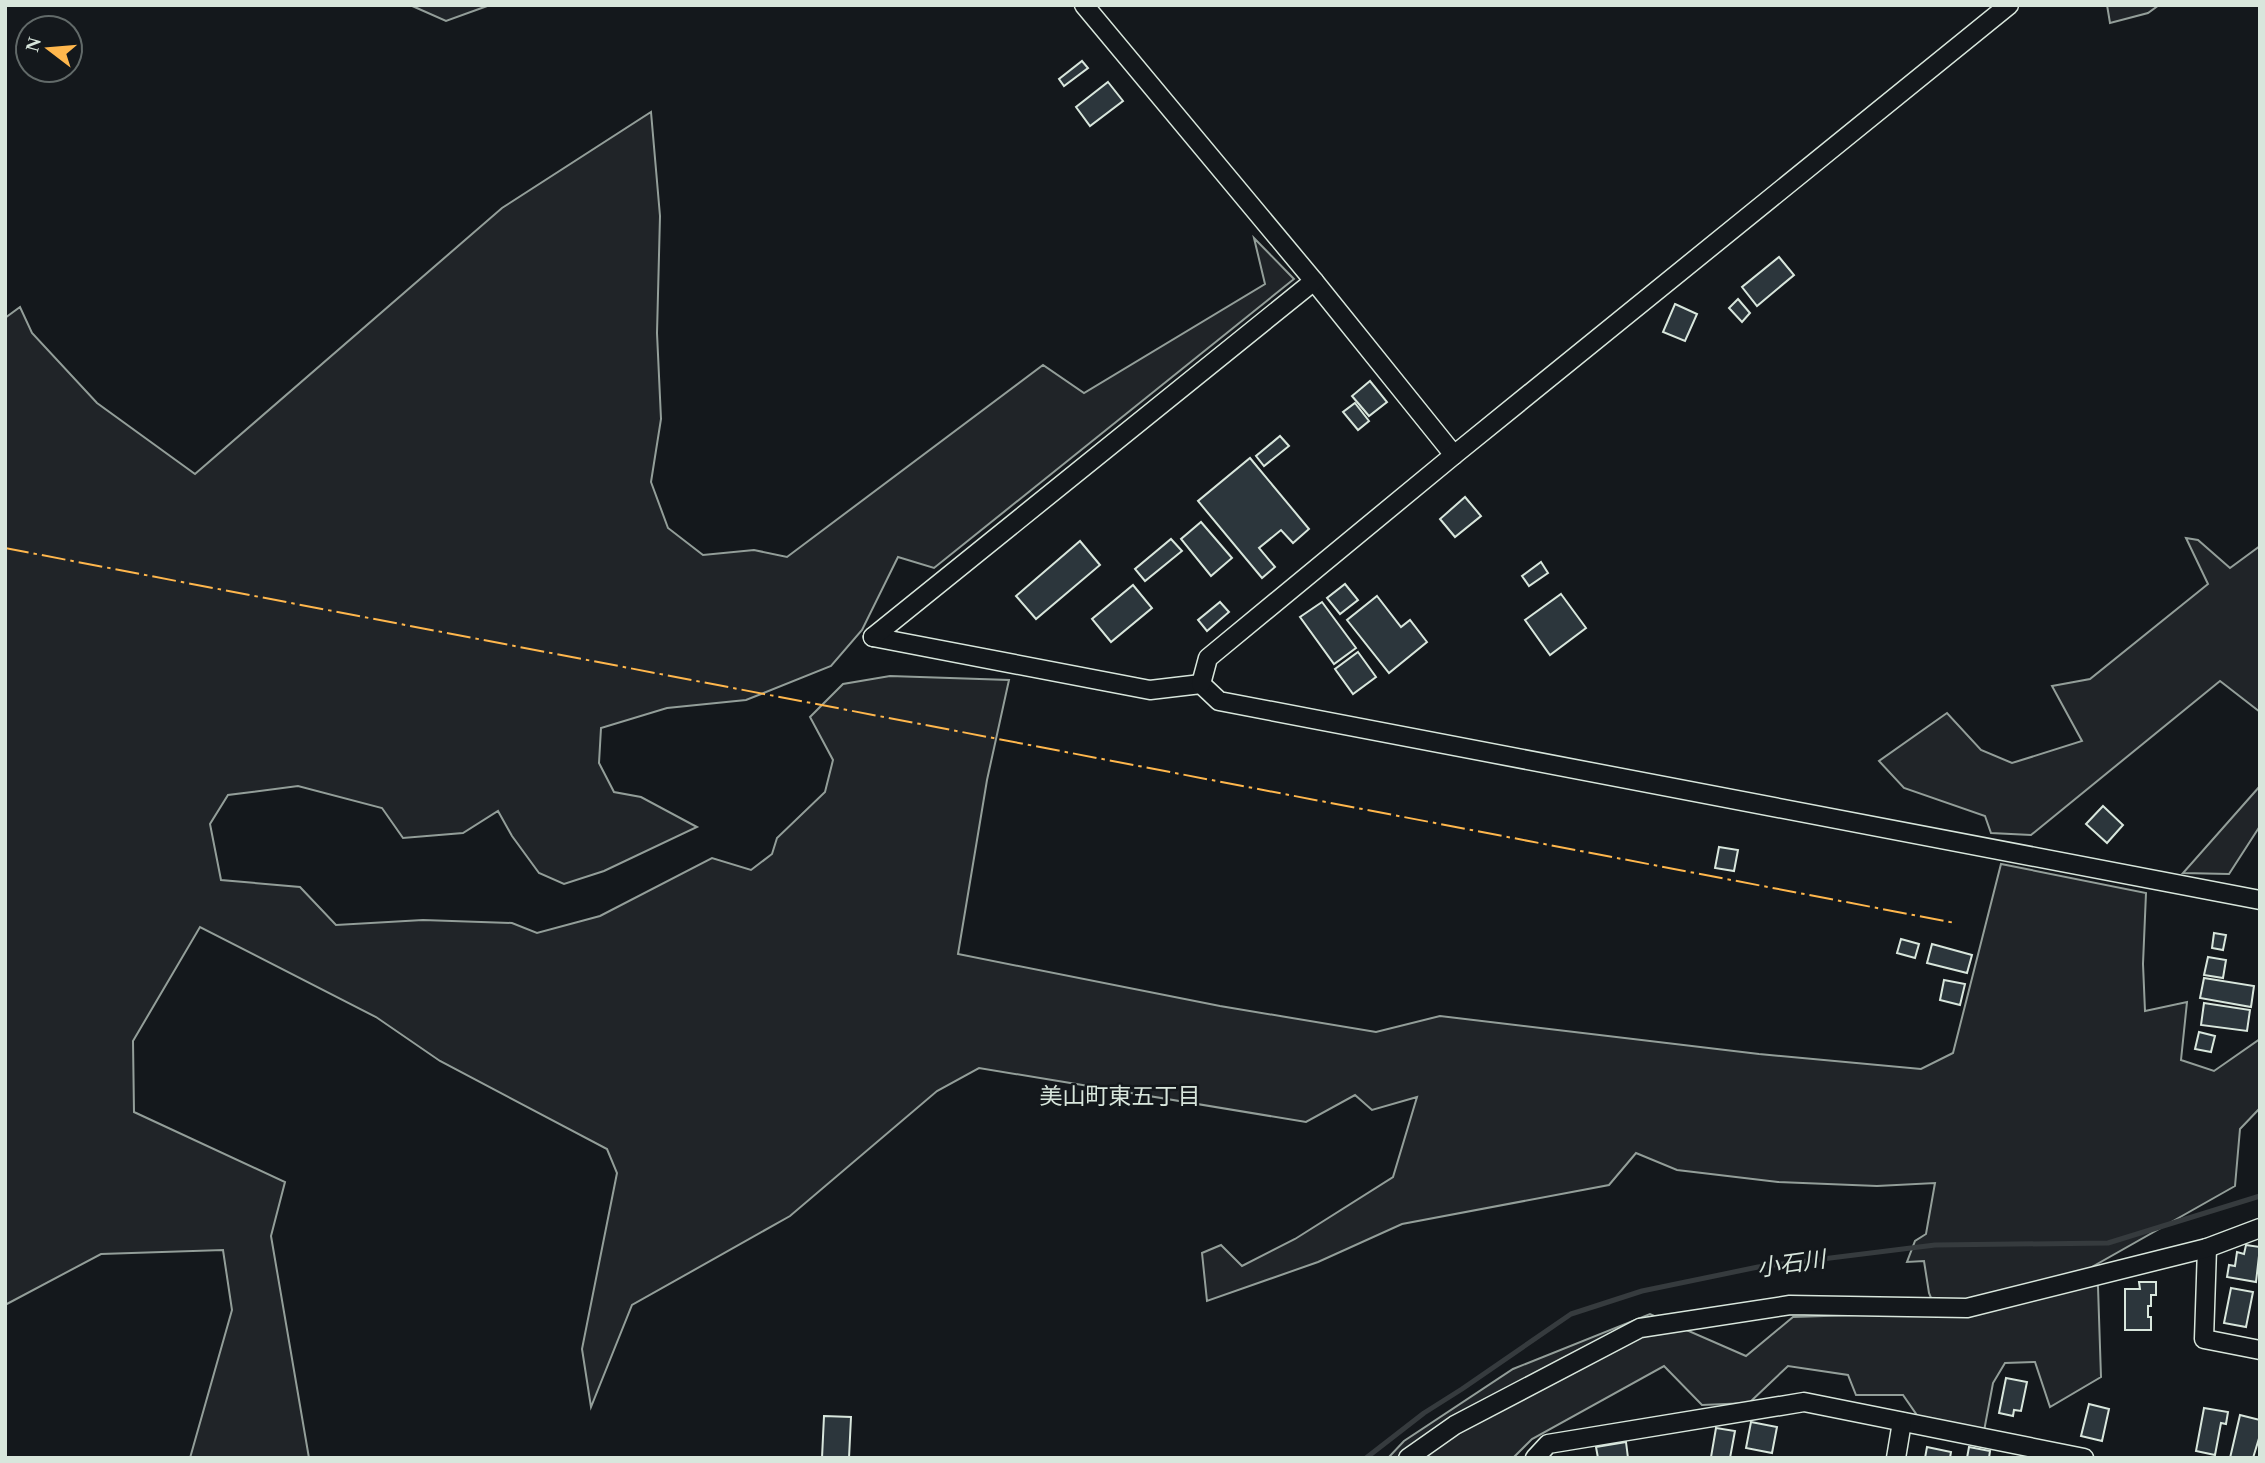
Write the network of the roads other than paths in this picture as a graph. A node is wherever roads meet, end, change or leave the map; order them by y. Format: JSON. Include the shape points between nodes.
{"nodes":[{"id":1,"x":1084,"y":5,"type":"edge"},
{"id":2,"x":2009,"y":5,"type":"edge"},
{"id":3,"x":1314,"y":281,"type":"junction"},
{"id":4,"x":1454,"y":455,"type":"junction"},
{"id":5,"x":1201,"y":684,"type":"junction"},
{"id":6,"x":2260,"y":900,"type":"edge"},
{"id":7,"x":2260,"y":1228,"type":"edge"},
{"id":8,"x":2207,"y":1248,"type":"junction"},
{"id":9,"x":2260,"y":1350,"type":"edge"},
{"id":10,"x":1902,"y":1422,"type":"junction"},
{"id":11,"x":1408,"y":1458,"type":"edge"},
{"id":12,"x":1535,"y":1458,"type":"edge"},
{"id":13,"x":1896,"y":1458,"type":"edge"},
{"id":14,"x":2084,"y":1458,"type":"edge"}],
"edges":[{"from":1,"to":3,"type":"street"},
{"from":2,"to":4,"type":"street"},
{"from":3,"to":4,"type":"street"},
{"from":3,"to":5,"type":"street","via":[[873,637],[1150,690]]},
{"from":4,"to":5,"type":"street","via":[[1208,658]]},
{"from":5,"to":6,"type":"street","via":[[1219,701]]},
{"from":7,"to":8,"type":"street"},
{"from":8,"to":9,"type":"street","via":[[2203,1339]]},
{"from":8,"to":11,"type":"street","via":[[1967,1308],[1790,1305],[1640,1328],[1455,1425]]},
{"from":10,"to":12,"type":"street","via":[[1804,1402],[1548,1444]]},
{"from":10,"to":13,"type":"street"},
{"from":10,"to":14,"type":"street"}]}
